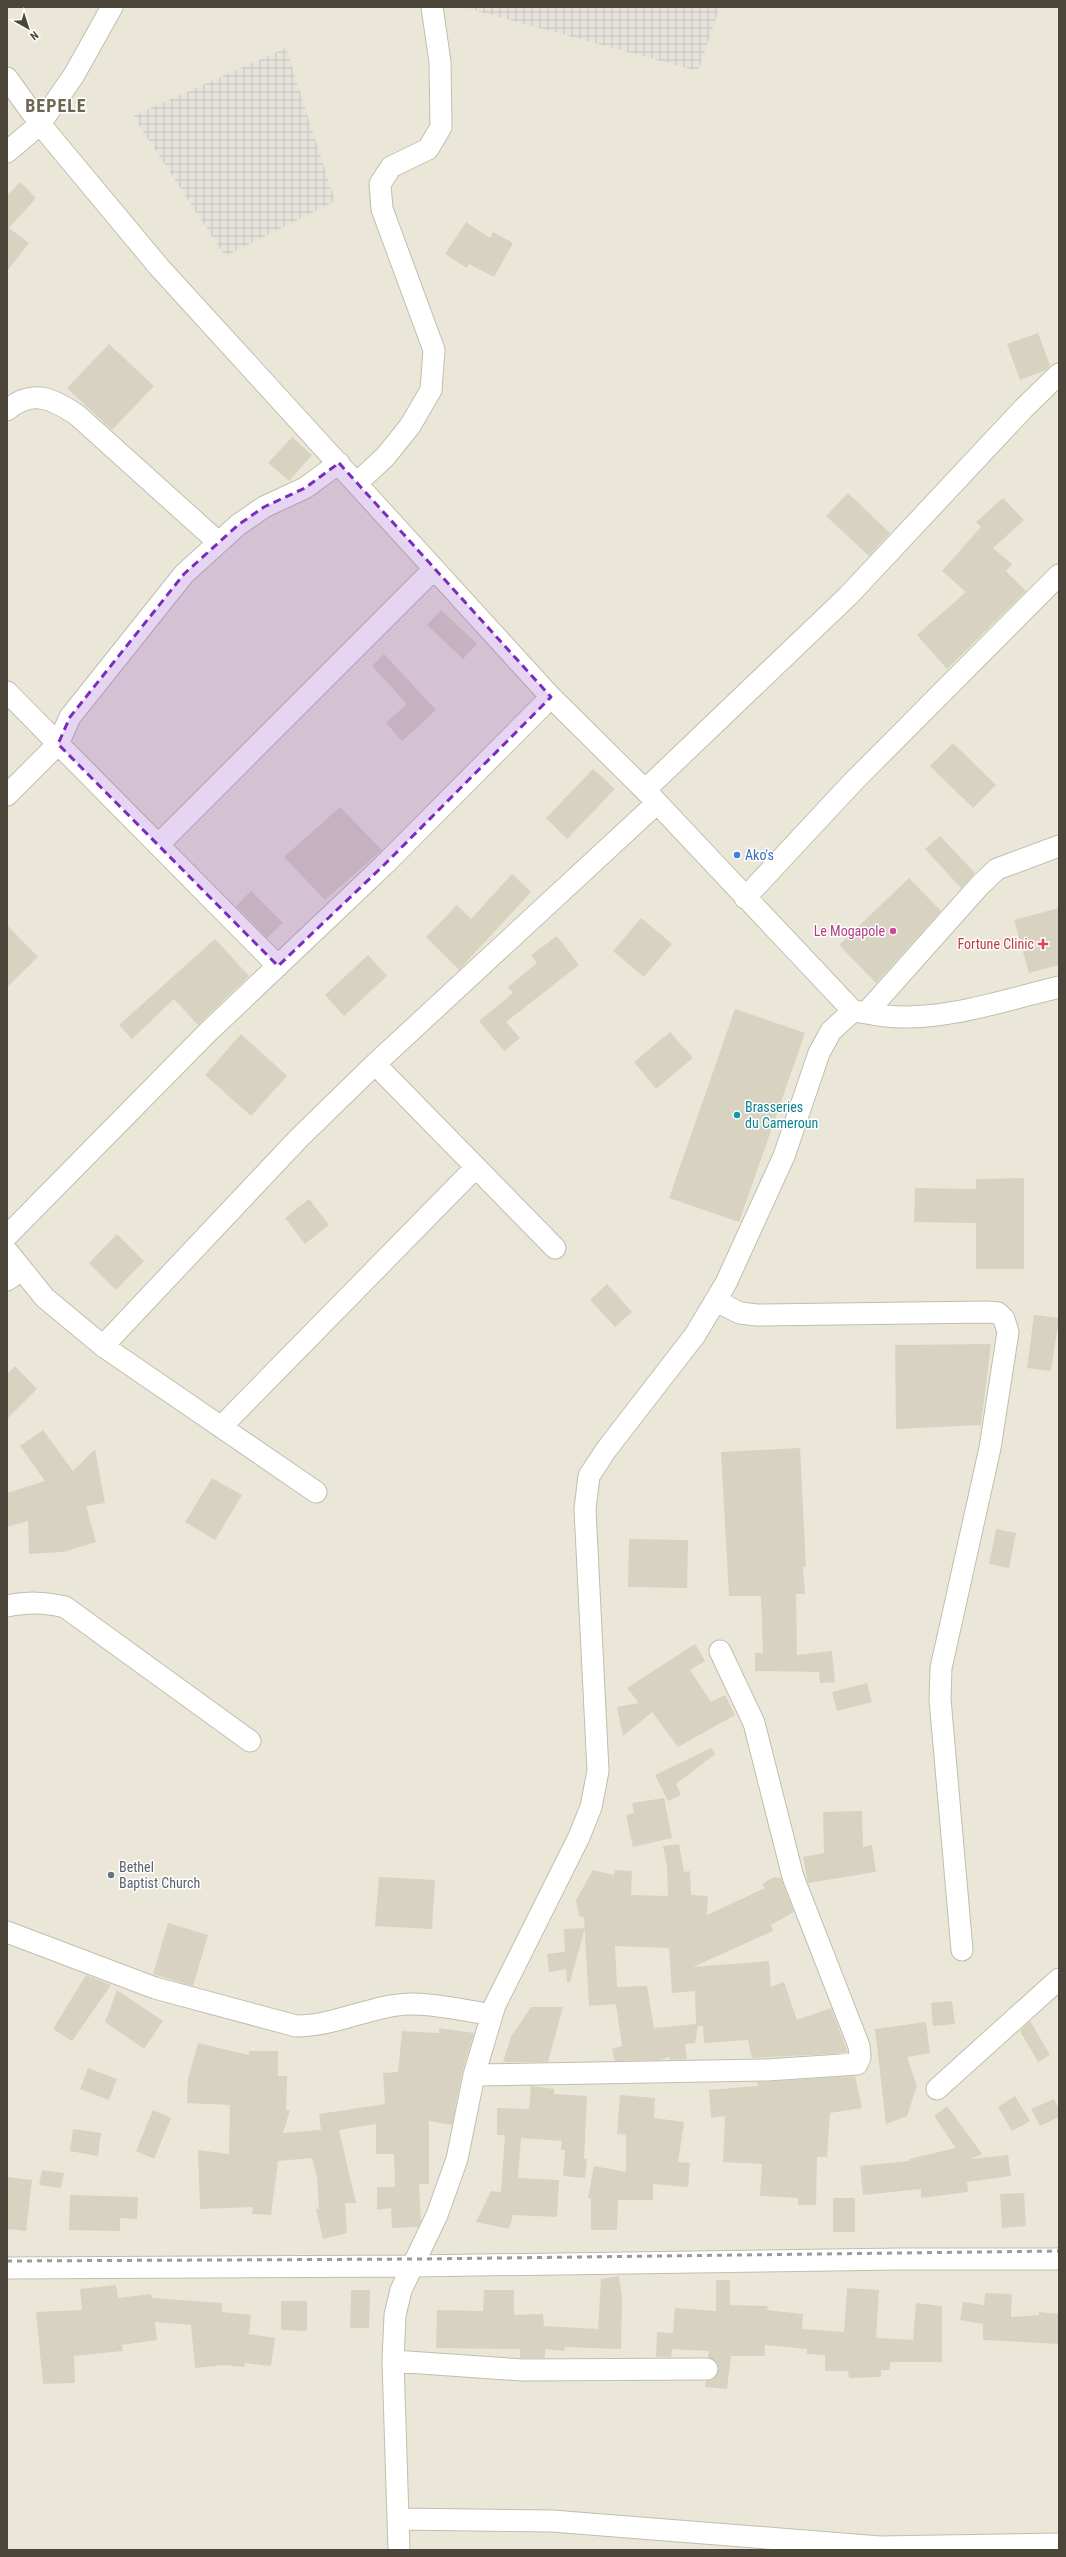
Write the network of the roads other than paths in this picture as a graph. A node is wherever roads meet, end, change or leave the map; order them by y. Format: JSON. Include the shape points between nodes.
{"nodes":[{"id":1,"x":112,"y":7,"type":"edge"},
{"id":2,"x":432,"y":7,"type":"edge"},
{"id":3,"x":7,"y":78,"type":"edge"},
{"id":4,"x":40,"y":124,"type":"junction"},
{"id":5,"x":7,"y":152,"type":"edge"},
{"id":6,"x":1059,"y":374,"type":"edge"},
{"id":7,"x":7,"y":410,"type":"edge"},
{"id":8,"x":339,"y":463,"type":"junction"},
{"id":9,"x":357,"y":483,"type":"junction"},
{"id":10,"x":218,"y":542,"type":"junction"},
{"id":11,"x":434,"y":570,"type":"junction"},
{"id":12,"x":1059,"y":575,"type":"edge"},
{"id":13,"x":7,"y":692,"type":"edge"},
{"id":14,"x":551,"y":697,"type":"junction"},
{"id":15,"x":58,"y":744,"type":"junction"},
{"id":16,"x":7,"y":795,"type":"edge"},
{"id":17,"x":651,"y":797,"type":"junction"},
{"id":18,"x":158,"y":844,"type":"junction"},
{"id":19,"x":1059,"y":846,"type":"edge"},
{"id":20,"x":745,"y":898,"type":"junction"},
{"id":21,"x":278,"y":966,"type":"junction"},
{"id":22,"x":1059,"y":987,"type":"edge"},
{"id":23,"x":860,"y":1012,"type":"junction"},
{"id":24,"x":375,"y":1064,"type":"junction"},
{"id":25,"x":476,"y":1167,"type":"junction"},
{"id":26,"x":7,"y":1236,"type":"edge"},
{"id":27,"x":556,"y":1248,"type":"dead end"},
{"id":28,"x":7,"y":1251,"type":"edge"},
{"id":29,"x":15,"y":1275,"type":"edge"},
{"id":30,"x":716,"y":1301,"type":"junction"},
{"id":31,"x":103,"y":1346,"type":"junction"},
{"id":32,"x":221,"y":1427,"type":"junction"},
{"id":33,"x":316,"y":1492,"type":"dead end"},
{"id":34,"x":7,"y":1606,"type":"edge"},
{"id":35,"x":720,"y":1652,"type":"dead end"},
{"id":36,"x":250,"y":1741,"type":"dead end"},
{"id":37,"x":7,"y":1932,"type":"edge"},
{"id":38,"x":962,"y":1950,"type":"dead end"},
{"id":39,"x":1059,"y":1979,"type":"edge"},
{"id":40,"x":492,"y":2015,"type":"junction"},
{"id":41,"x":474,"y":2075,"type":"junction"},
{"id":42,"x":937,"y":2090,"type":"dead end"},
{"id":43,"x":1059,"y":2259,"type":"edge"},
{"id":44,"x":413,"y":2266,"type":"junction"},
{"id":45,"x":7,"y":2268,"type":"edge"},
{"id":46,"x":393,"y":2361,"type":"junction"},
{"id":47,"x":707,"y":2369,"type":"dead end"},
{"id":48,"x":399,"y":2519,"type":"junction"},
{"id":49,"x":1059,"y":2544,"type":"edge"},
{"id":50,"x":399,"y":2550,"type":"edge"}],
"edges":[{"from":1,"to":4,"type":"street","via":[[74,75]]},
{"from":2,"to":9,"type":"street","via":[[440,62],[441,127],[428,149],[391,167],[380,184],[382,209],[434,350],[431,390],[410,426],[385,457]]},
{"from":3,"to":4,"type":"street"},
{"from":4,"to":5,"type":"street"},
{"from":4,"to":8,"type":"street","via":[[159,267]]},
{"from":6,"to":17,"type":"street","via":[[848,596]]},
{"from":7,"to":10,"type":"street","via":[[23,399],[41,397],[59,402],[77,415]]},
{"from":8,"to":9,"type":"street"},
{"from":8,"to":10,"type":"street","via":[[305,488],[264,507],[238,524]]},
{"from":9,"to":11,"type":"street"},
{"from":10,"to":15,"type":"street","via":[[184,574],[70,716]]},
{"from":11,"to":14,"type":"street"},
{"from":11,"to":18,"type":"street"},
{"from":12,"to":20,"type":"street","via":[[852,783]]},
{"from":13,"to":15,"type":"street"},
{"from":14,"to":17,"type":"street"},
{"from":14,"to":21,"type":"street","via":[[384,865]]},
{"from":15,"to":16,"type":"street"},
{"from":15,"to":18,"type":"street"},
{"from":17,"to":20,"type":"street"},
{"from":17,"to":24,"type":"street"},
{"from":18,"to":21,"type":"street"},
{"from":19,"to":23,"type":"street","via":[[997,869]]},
{"from":20,"to":23,"type":"street"},
{"from":21,"to":26,"type":"street","via":[[207,1033]]},
{"from":22,"to":23,"type":"street","via":[[953,1012],[888,1016]]},
{"from":23,"to":30,"type":"street","via":[[831,1031],[819,1053],[784,1156]]},
{"from":24,"to":25,"type":"street"},
{"from":24,"to":31,"type":"street","via":[[299,1138]]},
{"from":25,"to":27,"type":"street"},
{"from":25,"to":32,"type":"street"},
{"from":28,"to":29,"type":"street"},
{"from":29,"to":31,"type":"street"},
{"from":30,"to":38,"type":"street","via":[[740,1313],[757,1316],[987,1312],[998,1313],[1004,1319],[1008,1332],[990,1448],[941,1668],[940,1699]]},
{"from":30,"to":40,"type":"street","via":[[695,1335],[606,1450],[589,1476],[585,1509],[598,1771],[591,1807],[579,1837]]},
{"from":31,"to":32,"type":"street"},
{"from":32,"to":33,"type":"street"},
{"from":34,"to":36,"type":"street","via":[[38,1602],[66,1607]]},
{"from":35,"to":41,"type":"street","via":[[754,1723],[793,1876],[858,2046],[858,2064],[767,2070]]},
{"from":37,"to":40,"type":"street","via":[[155,1988],[296,2026],[314,2026],[411,2004]]},
{"from":39,"to":42,"type":"street"},
{"from":40,"to":41,"type":"street"},
{"from":41,"to":44,"type":"street","via":[[457,2159]]},
{"from":43,"to":44,"type":"street"},
{"from":44,"to":45,"type":"street"},
{"from":44,"to":46,"type":"street","via":[[401,2290],[395,2315]]},
{"from":46,"to":47,"type":"street","via":[[524,2370]]},
{"from":46,"to":48,"type":"street"},
{"from":48,"to":49,"type":"street","via":[[552,2521],[880,2547]]},
{"from":48,"to":50,"type":"street"}]}
